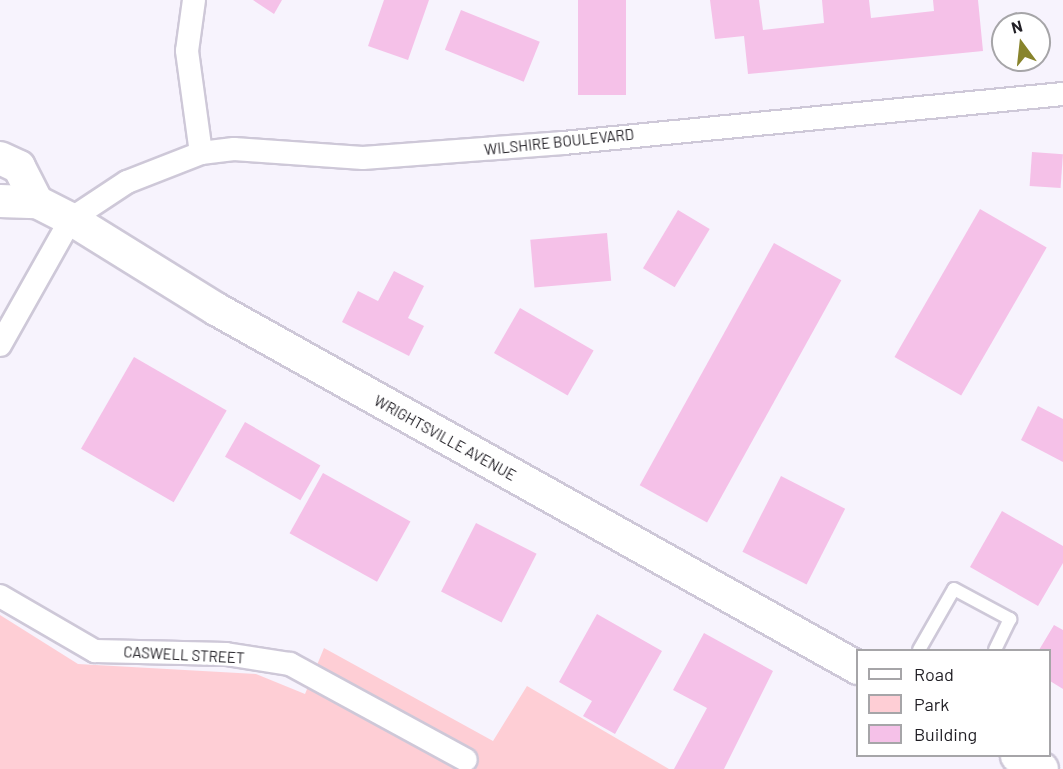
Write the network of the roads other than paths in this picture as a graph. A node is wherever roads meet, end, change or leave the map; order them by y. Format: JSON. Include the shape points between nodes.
{"nodes":[{"id":1,"x":194,"y":0,"type":"edge"},
{"id":2,"x":1063,"y":94,"type":"edge"},
{"id":3,"x":201,"y":153,"type":"junction"},
{"id":4,"x":0,"y":158,"type":"edge"},
{"id":5,"x":0,"y":201,"type":"edge"},
{"id":6,"x":37,"y":202,"type":"junction"},
{"id":7,"x":71,"y":219,"type":"junction"},
{"id":8,"x":0,"y":345,"type":"edge"},
{"id":9,"x":0,"y":596,"type":"edge"},
{"id":10,"x":920,"y":649,"type":"edge"},
{"id":11,"x":995,"y":649,"type":"edge"},
{"id":12,"x":856,"y":667,"type":"edge"},
{"id":13,"x":1019,"y":757,"type":"edge"},
{"id":14,"x":466,"y":760,"type":"dead end"},
{"id":15,"x":1041,"y":769,"type":"edge"}],
"edges":[{"from":1,"to":3,"type":"street","via":[[187,51]]},
{"from":2,"to":3,"type":"street","name":"WILSHIRE BOULEVARD","via":[[363,159],[234,149]]},
{"from":3,"to":7,"type":"street","name":"WILSHIRE BOULEVARD","via":[[127,182]]},
{"from":4,"to":6,"type":"street","via":[[18,167]]},
{"from":5,"to":6,"type":"street","name":"WRIGHTSVILLE AVENUE"},
{"from":6,"to":7,"type":"street","name":"WRIGHTSVILLE AVENUE"},
{"from":7,"to":8,"type":"street"},
{"from":7,"to":12,"type":"street","name":"WRIGHTSVILLE AVENUE","via":[[216,309]]},
{"from":9,"to":14,"type":"street","name":"CASWELL STREET","via":[[95,651],[226,654],[290,664]]},
{"from":10,"to":11,"type":"lane","via":[[954,589],[1010,619]]},
{"from":13,"to":15,"type":"street"}]}
